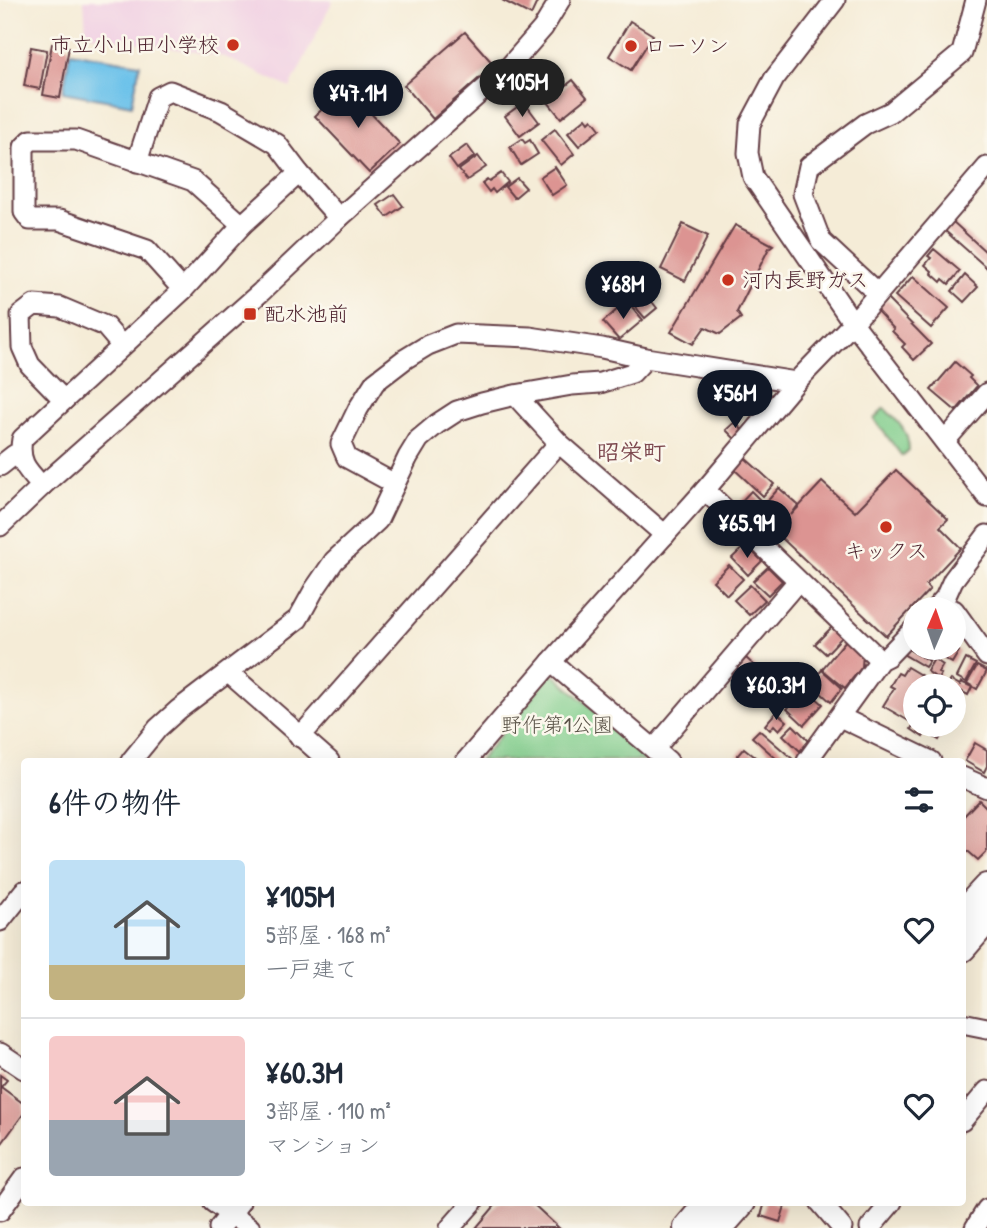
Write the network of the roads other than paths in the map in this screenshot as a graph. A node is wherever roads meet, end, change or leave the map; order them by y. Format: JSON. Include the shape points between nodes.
{"nodes":[{"id":1,"x":560,"y":0,"type":"edge"},
{"id":2,"x":835,"y":0,"type":"edge"},
{"id":3,"x":976,"y":0,"type":"edge"},
{"id":4,"x":137,"y":162,"type":"junction"},
{"id":5,"x":987,"y":167,"type":"edge"},
{"id":6,"x":299,"y":173,"type":"junction"},
{"id":7,"x":340,"y":218,"type":"junction"},
{"id":8,"x":243,"y":225,"type":"junction"},
{"id":9,"x":183,"y":290,"type":"junction"},
{"id":10,"x":877,"y":293,"type":"junction"},
{"id":11,"x":853,"y":323,"type":"junction"},
{"id":12,"x":122,"y":346,"type":"junction"},
{"id":13,"x":646,"y":358,"type":"junction"},
{"id":14,"x":796,"y":382,"type":"junction"},
{"id":15,"x":987,"y":393,"type":"edge"},
{"id":16,"x":515,"y":395,"type":"junction"},
{"id":17,"x":64,"y":400,"type":"junction"},
{"id":18,"x":945,"y":440,"type":"junction"},
{"id":19,"x":559,"y":443,"type":"junction"},
{"id":20,"x":22,"y":460,"type":"junction"},
{"id":21,"x":0,"y":466,"type":"edge"},
{"id":22,"x":395,"y":484,"type":"junction"},
{"id":23,"x":42,"y":486,"type":"junction"},
{"id":24,"x":705,"y":489,"type":"junction"},
{"id":25,"x":987,"y":497,"type":"edge"},
{"id":26,"x":0,"y":526,"type":"edge"},
{"id":27,"x":665,"y":534,"type":"junction"},
{"id":28,"x":987,"y":535,"type":"edge"},
{"id":29,"x":798,"y":581,"type":"junction"},
{"id":30,"x":949,"y":597,"type":"edge"},
{"id":31,"x":966,"y":630,"type":"edge"},
{"id":32,"x":903,"y":640,"type":"edge"},
{"id":33,"x":987,"y":656,"type":"edge"},
{"id":34,"x":880,"y":660,"type":"junction"},
{"id":35,"x":551,"y":662,"type":"junction"},
{"id":36,"x":229,"y":673,"type":"junction"},
{"id":37,"x":840,"y":717,"type":"junction"},
{"id":38,"x":300,"y":737,"type":"junction"},
{"id":39,"x":662,"y":755,"type":"edge"},
{"id":40,"x":133,"y":758,"type":"edge"},
{"id":41,"x":325,"y":758,"type":"edge"},
{"id":42,"x":469,"y":758,"type":"edge"},
{"id":43,"x":809,"y":758,"type":"edge"},
{"id":44,"x":925,"y":758,"type":"edge"},
{"id":45,"x":966,"y":779,"type":"edge"},
{"id":46,"x":987,"y":788,"type":"edge"},
{"id":47,"x":987,"y":888,"type":"edge"},
{"id":48,"x":21,"y":895,"type":"edge"},
{"id":49,"x":966,"y":911,"type":"edge"},
{"id":50,"x":987,"y":918,"type":"edge"},
{"id":51,"x":0,"y":921,"type":"edge"},
{"id":52,"x":966,"y":942,"type":"edge"},
{"id":53,"x":966,"y":1024,"type":"edge"},
{"id":54,"x":987,"y":1028,"type":"edge"},
{"id":55,"x":0,"y":1053,"type":"edge"},
{"id":56,"x":21,"y":1067,"type":"edge"},
{"id":57,"x":987,"y":1091,"type":"edge"},
{"id":58,"x":966,"y":1116,"type":"edge"},
{"id":59,"x":21,"y":1182,"type":"edge"},
{"id":60,"x":464,"y":1206,"type":"edge"},
{"id":61,"x":707,"y":1206,"type":"edge"},
{"id":62,"x":737,"y":1206,"type":"edge"},
{"id":63,"x":823,"y":1206,"type":"edge"},
{"id":64,"x":889,"y":1206,"type":"edge"},
{"id":65,"x":987,"y":1209,"type":"edge"},
{"id":66,"x":0,"y":1210,"type":"edge"},
{"id":67,"x":230,"y":1215,"type":"edge"},
{"id":68,"x":250,"y":1228,"type":"edge"},
{"id":69,"x":450,"y":1228,"type":"edge"},
{"id":70,"x":688,"y":1228,"type":"edge"},
{"id":71,"x":718,"y":1228,"type":"edge"},
{"id":72,"x":842,"y":1228,"type":"edge"},
{"id":73,"x":870,"y":1228,"type":"edge"},
{"id":74,"x":975,"y":1228,"type":"edge"}],
"edges":[{"from":1,"to":7,"type":"street","via":[[509,67]]},
{"from":2,"to":11,"type":"street","via":[[775,79],[750,124],[748,153],[754,177]]},
{"from":3,"to":10,"type":"street","via":[[962,53],[891,112],[865,124],[809,166],[803,194],[821,241]]},
{"from":4,"to":6,"type":"street","via":[[158,97],[170,92],[221,111],[277,144]]},
{"from":4,"to":8,"type":"street","via":[[193,181]]},
{"from":4,"to":9,"type":"street","via":[[76,140],[31,140],[24,147],[24,212],[30,220],[59,219],[147,250]]},
{"from":5,"to":10,"type":"street"},
{"from":6,"to":7,"type":"street"},
{"from":6,"to":8,"type":"street"},
{"from":7,"to":23,"type":"street"},
{"from":8,"to":9,"type":"street"},
{"from":9,"to":12,"type":"street"},
{"from":10,"to":11,"type":"street"},
{"from":11,"to":14,"type":"street"},
{"from":11,"to":18,"type":"street"},
{"from":12,"to":17,"type":"street"},
{"from":12,"to":17,"type":"street","via":[[105,326],[60,307],[34,305],[21,315],[22,347],[30,365]]},
{"from":13,"to":14,"type":"street"},
{"from":13,"to":16,"type":"street","via":[[632,373],[600,383]]},
{"from":13,"to":22,"type":"street","via":[[530,337],[456,334],[428,345],[375,382],[341,444],[347,458]]},
{"from":14,"to":24,"type":"street"},
{"from":15,"to":18,"type":"street"},
{"from":16,"to":19,"type":"street"},
{"from":16,"to":22,"type":"street","via":[[457,411],[437,424],[419,439]]},
{"from":17,"to":20,"type":"street","via":[[22,439]]},
{"from":18,"to":25,"type":"street"},
{"from":19,"to":27,"type":"street"},
{"from":19,"to":38,"type":"street"},
{"from":20,"to":21,"type":"street","via":[[14,455]]},
{"from":20,"to":23,"type":"street"},
{"from":22,"to":36,"type":"street","via":[[378,520],[334,561],[298,619]]},
{"from":23,"to":26,"type":"street"},
{"from":24,"to":27,"type":"street"},
{"from":24,"to":29,"type":"street"},
{"from":27,"to":35,"type":"street"},
{"from":28,"to":30,"type":"street","via":[[953,580]]},
{"from":29,"to":34,"type":"street"},
{"from":29,"to":39,"type":"street"},
{"from":31,"to":33,"type":"street"},
{"from":32,"to":34,"type":"street"},
{"from":34,"to":37,"type":"street"},
{"from":35,"to":39,"type":"street"},
{"from":35,"to":42,"type":"street"},
{"from":36,"to":38,"type":"street"},
{"from":36,"to":40,"type":"street","via":[[178,710]]},
{"from":37,"to":43,"type":"street"},
{"from":37,"to":44,"type":"street"},
{"from":38,"to":41,"type":"street"},
{"from":45,"to":46,"type":"street"},
{"from":47,"to":49,"type":"highway"},
{"from":48,"to":51,"type":"street"},
{"from":50,"to":52,"type":"highway"},
{"from":53,"to":54,"type":"street"},
{"from":55,"to":56,"type":"street"},
{"from":57,"to":58,"type":"street"},
{"from":59,"to":66,"type":"street"},
{"from":60,"to":69,"type":"street"},
{"from":61,"to":70,"type":"highway"},
{"from":62,"to":71,"type":"highway"},
{"from":63,"to":72,"type":"street"},
{"from":64,"to":73,"type":"street"},
{"from":65,"to":74,"type":"street"},
{"from":67,"to":68,"type":"street"}]}
